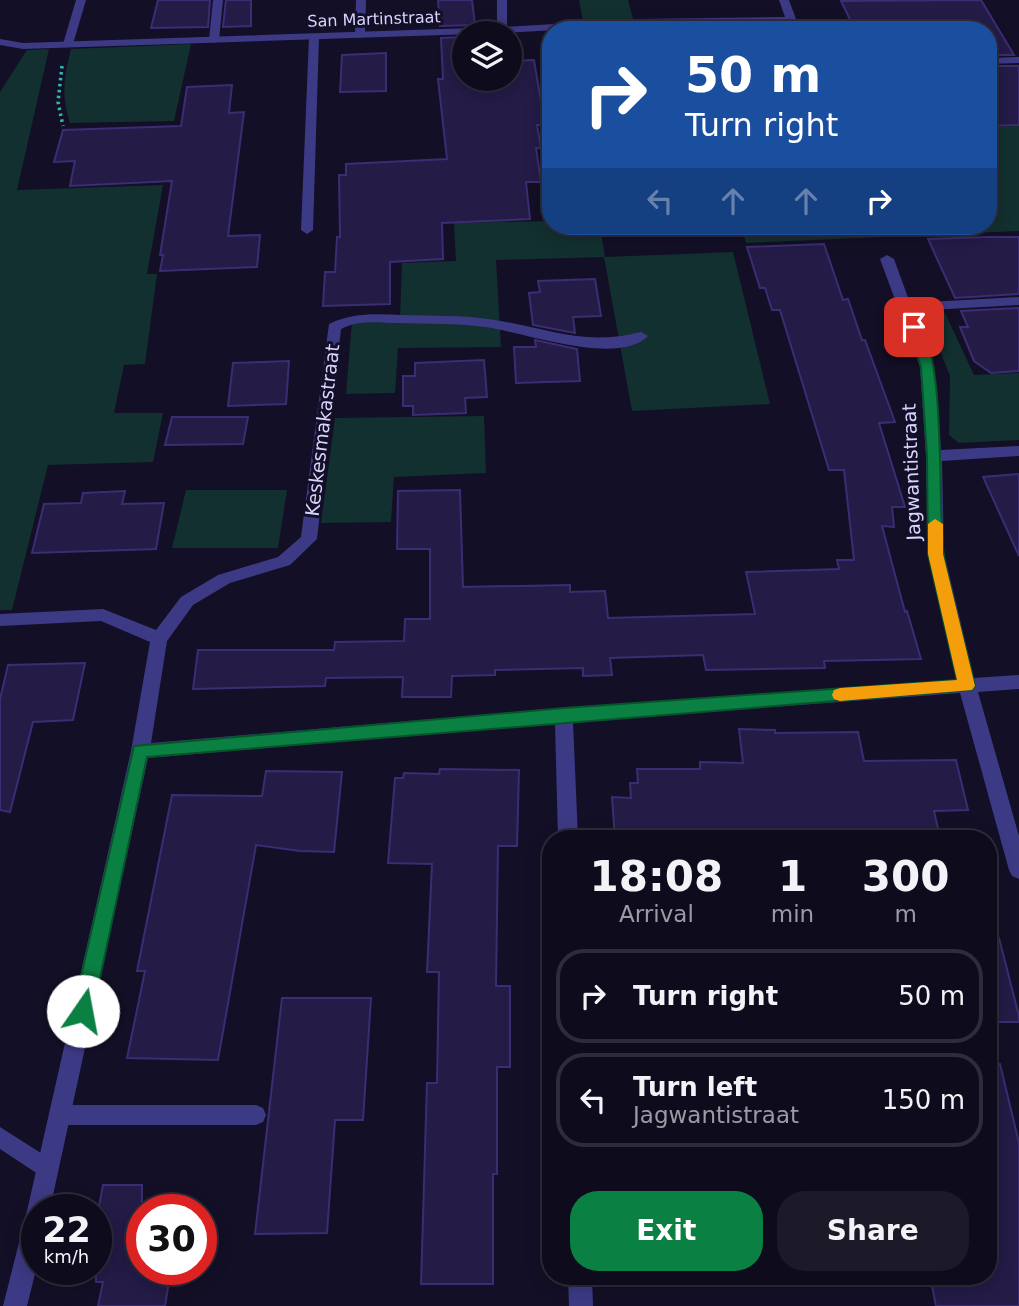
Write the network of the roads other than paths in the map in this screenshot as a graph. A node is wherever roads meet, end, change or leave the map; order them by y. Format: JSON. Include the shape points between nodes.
{"nodes":[{"id":1,"x":81,"y":0,"type":"edge"},
{"id":2,"x":218,"y":0,"type":"edge"},
{"id":3,"x":361,"y":0,"type":"edge"},
{"id":4,"x":502,"y":0,"type":"edge"},
{"id":5,"x":784,"y":0,"type":"edge"},
{"id":6,"x":502,"y":21,"type":"edge"},
{"id":7,"x":792,"y":21,"type":"edge"},
{"id":8,"x":522,"y":29,"type":"edge"},
{"id":9,"x":542,"y":29,"type":"edge"},
{"id":10,"x":452,"y":32,"type":"edge"},
{"id":11,"x":360,"y":35,"type":"junction"},
{"id":12,"x":314,"y":37,"type":"junction"},
{"id":13,"x":214,"y":40,"type":"junction"},
{"id":14,"x":0,"y":42,"type":"edge"},
{"id":15,"x":68,"y":44,"type":"junction"},
{"id":16,"x":1019,"y":60,"type":"edge"},
{"id":17,"x":997,"y":61,"type":"edge"},
{"id":18,"x":307,"y":230,"type":"dead end"},
{"id":19,"x":887,"y":259,"type":"dead end"},
{"id":20,"x":1019,"y":301,"type":"edge"},
{"id":21,"x":907,"y":307,"type":"junction"},
{"id":22,"x":640,"y":336,"type":"dead end"},
{"id":23,"x":1019,"y":451,"type":"edge"},
{"id":24,"x":934,"y":456,"type":"junction"},
{"id":25,"x":0,"y":620,"type":"edge"},
{"id":26,"x":159,"y":639,"type":"junction"},
{"id":27,"x":1019,"y":682,"type":"edge"},
{"id":28,"x":967,"y":686,"type":"junction"},
{"id":29,"x":564,"y":715,"type":"junction"},
{"id":30,"x":139,"y":751,"type":"junction"},
{"id":31,"x":568,"y":830,"type":"edge"},
{"id":32,"x":1019,"y":870,"type":"edge"},
{"id":33,"x":60,"y":1115,"type":"junction"},
{"id":34,"x":256,"y":1115,"type":"dead end"},
{"id":35,"x":0,"y":1137,"type":"edge"},
{"id":36,"x":48,"y":1170,"type":"junction"},
{"id":37,"x":42,"y":1194,"type":"edge"},
{"id":38,"x":21,"y":1281,"type":"edge"},
{"id":39,"x":580,"y":1285,"type":"edge"},
{"id":40,"x":15,"y":1306,"type":"edge"},
{"id":41,"x":580,"y":1306,"type":"edge"}],
"edges":[{"from":1,"to":15,"type":"lane"},
{"from":2,"to":13,"type":"lane"},
{"from":3,"to":11,"type":"lane"},
{"from":4,"to":6,"type":"lane"},
{"from":5,"to":7,"type":"street"},
{"from":8,"to":9,"type":"street","name":"San Martinstraat"},
{"from":10,"to":11,"type":"street","name":"San Martinstraat"},
{"from":11,"to":12,"type":"street","name":"San Martinstraat"},
{"from":12,"to":13,"type":"street","name":"San Martinstraat"},
{"from":12,"to":18,"type":"lane"},
{"from":13,"to":15,"type":"street","name":"San Martinstraat"},
{"from":14,"to":15,"type":"street","name":"San Martinstraat"},
{"from":16,"to":17,"type":"street"},
{"from":19,"to":21,"type":"street","name":"Jagwantistraat"},
{"from":20,"to":21,"type":"street"},
{"from":21,"to":24,"type":"street","name":"Jagwantistraat","via":[[927,367]]},
{"from":22,"to":26,"type":"street","name":"Keskesmakastraat","via":[[629,343],[603,345],[487,323],[357,318],[334,327],[309,539],[284,561],[224,579],[187,601]]},
{"from":23,"to":24,"type":"street"},
{"from":24,"to":28,"type":"street","name":"Jagwantistraat","via":[[936,554]]},
{"from":25,"to":26,"type":"street","via":[[103,615]]},
{"from":26,"to":30,"type":"street","name":"Keskesmakastraat"},
{"from":27,"to":28,"type":"street"},
{"from":28,"to":29,"type":"street"},
{"from":28,"to":32,"type":"street","name":"Jagwantistraat"},
{"from":29,"to":30,"type":"street"},
{"from":29,"to":31,"type":"street"},
{"from":30,"to":33,"type":"street","name":"Keskesmakastraat"},
{"from":33,"to":34,"type":"lane"},
{"from":33,"to":36,"type":"street","name":"Keskesmakastraat"},
{"from":35,"to":36,"type":"lane"},
{"from":36,"to":37,"type":"street","name":"Keskesmakastraat"},
{"from":38,"to":40,"type":"street"},
{"from":39,"to":41,"type":"street"}]}
